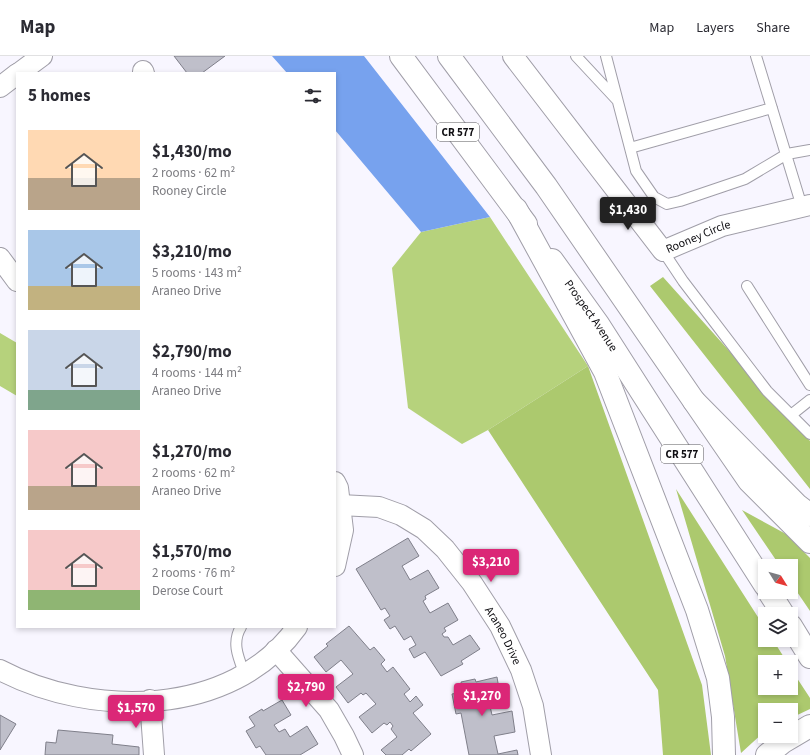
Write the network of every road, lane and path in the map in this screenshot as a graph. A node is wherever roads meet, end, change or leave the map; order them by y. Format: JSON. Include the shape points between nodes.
{"nodes":[{"id":1,"x":42,"y":56,"type":"edge"},
{"id":2,"x":401,"y":56,"type":"edge"},
{"id":3,"x":449,"y":56,"type":"edge"},
{"id":4,"x":513,"y":56,"type":"edge"},
{"id":5,"x":576,"y":56,"type":"edge"},
{"id":6,"x":606,"y":56,"type":"edge"},
{"id":7,"x":756,"y":56,"type":"edge"},
{"id":8,"x":21,"y":72,"type":"edge"},
{"id":9,"x":16,"y":75,"type":"edge"},
{"id":10,"x":0,"y":86,"type":"edge"},
{"id":11,"x":618,"y":101,"type":"junction"},
{"id":12,"x":772,"y":108,"type":"junction"},
{"id":13,"x":630,"y":148,"type":"junction"},
{"id":14,"x":810,"y":150,"type":"edge"},
{"id":15,"x":787,"y":154,"type":"junction"},
{"id":16,"x":806,"y":206,"type":"edge"},
{"id":17,"x":516,"y":209,"type":"junction"},
{"id":18,"x":663,"y":251,"type":"junction"},
{"id":19,"x":0,"y":258,"type":"edge"},
{"id":20,"x":16,"y":280,"type":"edge"},
{"id":21,"x":747,"y":286,"type":"dead end"},
{"id":22,"x":810,"y":385,"type":"edge"},
{"id":23,"x":810,"y":400,"type":"edge"},
{"id":24,"x":694,"y":401,"type":"junction"},
{"id":25,"x":791,"y":415,"type":"junction"},
{"id":26,"x":810,"y":434,"type":"edge"},
{"id":27,"x":336,"y":484,"type":"edge"},
{"id":28,"x":340,"y":505,"type":"junction"},
{"id":29,"x":810,"y":514,"type":"edge"},
{"id":30,"x":810,"y":542,"type":"edge"},
{"id":31,"x":336,"y":562,"type":"edge"},
{"id":32,"x":758,"y":574,"type":"edge"},
{"id":33,"x":240,"y":628,"type":"edge"},
{"id":34,"x":296,"y":628,"type":"edge"},
{"id":35,"x":798,"y":637,"type":"edge"},
{"id":36,"x":276,"y":650,"type":"junction"},
{"id":37,"x":810,"y":657,"type":"edge"},
{"id":38,"x":0,"y":670,"type":"edge"},
{"id":39,"x":245,"y":675,"type":"junction"},
{"id":40,"x":150,"y":700,"type":"junction"},
{"id":41,"x":810,"y":726,"type":"edge"},
{"id":42,"x":154,"y":755,"type":"edge"},
{"id":43,"x":353,"y":755,"type":"edge"},
{"id":44,"x":541,"y":755,"type":"edge"},
{"id":45,"x":724,"y":755,"type":"edge"},
{"id":46,"x":767,"y":755,"type":"edge"}],
"edges":[{"from":1,"to":8,"type":"street"},
{"from":2,"to":17,"type":"main road","name":"Prospect Avenue","number":"CR 577"},
{"from":3,"to":24,"type":"main road","number":"CR 577","via":[[546,186]]},
{"from":4,"to":18,"type":"street","name":"Rooney Circle"},
{"from":5,"to":11,"type":"lane"},
{"from":6,"to":11,"type":"lane"},
{"from":7,"to":12,"type":"lane"},
{"from":9,"to":10,"type":"street"},
{"from":11,"to":13,"type":"lane"},
{"from":12,"to":13,"type":"lane"},
{"from":12,"to":15,"type":"lane"},
{"from":13,"to":15,"type":"lane","via":[[636,171],[654,197],[667,204],[680,202],[745,179]]},
{"from":14,"to":15,"type":"lane"},
{"from":15,"to":16,"type":"lane"},
{"from":16,"to":18,"type":"street","name":"Rooney Circle","via":[[722,226]]},
{"from":17,"to":32,"type":"main road","name":"Prospect Avenue","number":"CR 577","via":[[598,324]]},
{"from":17,"to":45,"type":"main road","via":[[605,372],[697,610],[718,678]]},
{"from":18,"to":25,"type":"lane","via":[[767,391]]},
{"from":19,"to":20,"type":"street"},
{"from":21,"to":22,"type":"lane"},
{"from":23,"to":25,"type":"lane"},
{"from":24,"to":29,"type":"main road"},
{"from":24,"to":30,"type":"main road","number":"CR 577","via":[[749,481]]},
{"from":25,"to":26,"type":"lane"},
{"from":27,"to":28,"type":"street"},
{"from":28,"to":31,"type":"street","via":[[344,530]]},
{"from":28,"to":44,"type":"street","name":"Araneo Drive","via":[[379,507],[401,515],[424,529],[445,549],[472,583],[500,626],[521,670],[533,706]]},
{"from":33,"to":39,"type":"lane","via":[[236,634],[236,650]]},
{"from":34,"to":36,"type":"street"},
{"from":35,"to":37,"type":"main road"},
{"from":36,"to":39,"type":"street"},
{"from":36,"to":43,"type":"street","via":[[329,710]]},
{"from":38,"to":40,"type":"street","via":[[53,691],[87,699],[128,702]]},
{"from":39,"to":40,"type":"street","via":[[220,687],[194,695]]},
{"from":40,"to":42,"type":"street"},
{"from":41,"to":46,"type":"main road"}]}
